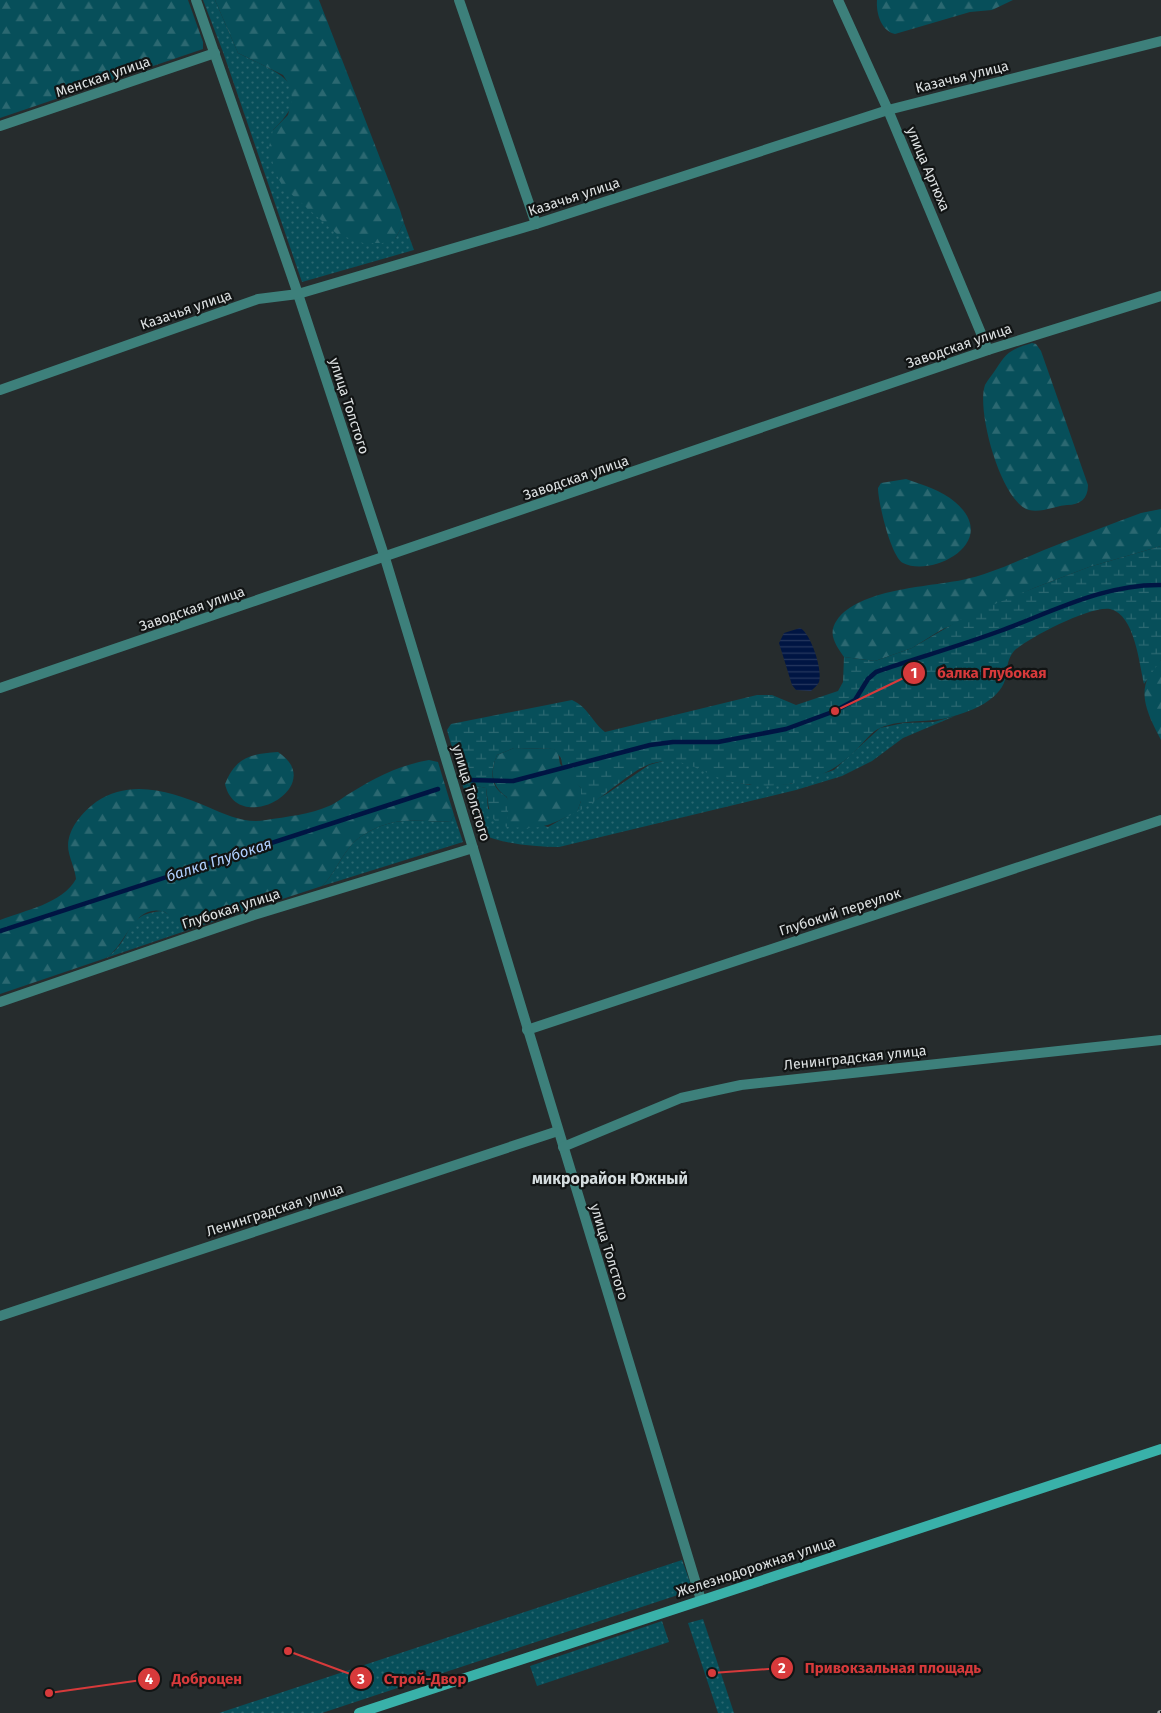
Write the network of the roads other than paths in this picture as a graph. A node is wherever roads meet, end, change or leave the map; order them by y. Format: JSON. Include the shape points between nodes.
{"nodes":[{"id":1,"x":196,"y":0,"type":"edge"},
{"id":2,"x":459,"y":0,"type":"edge"},
{"id":3,"x":838,"y":0,"type":"edge"},
{"id":4,"x":1161,"y":41,"type":"edge"},
{"id":5,"x":215,"y":53,"type":"junction"},
{"id":6,"x":888,"y":110,"type":"junction"},
{"id":7,"x":0,"y":126,"type":"edge"},
{"id":8,"x":536,"y":224,"type":"junction"},
{"id":9,"x":298,"y":294,"type":"junction"},
{"id":10,"x":1161,"y":296,"type":"edge"},
{"id":11,"x":988,"y":350,"type":"junction"},
{"id":12,"x":0,"y":390,"type":"edge"},
{"id":13,"x":385,"y":558,"type":"junction"},
{"id":14,"x":0,"y":688,"type":"edge"},
{"id":15,"x":1161,"y":820,"type":"edge"},
{"id":16,"x":473,"y":848,"type":"junction"},
{"id":17,"x":0,"y":1002,"type":"edge"},
{"id":18,"x":527,"y":1030,"type":"junction"},
{"id":19,"x":1161,"y":1040,"type":"edge"},
{"id":20,"x":558,"y":1131,"type":"junction"},
{"id":21,"x":562,"y":1147,"type":"junction"},
{"id":22,"x":0,"y":1316,"type":"edge"},
{"id":23,"x":1161,"y":1449,"type":"edge"},
{"id":24,"x":702,"y":1600,"type":"junction"},
{"id":25,"x":359,"y":1713,"type":"edge"}],
"edges":[{"from":1,"to":5,"type":"street","name":"улица Толстого"},
{"from":2,"to":8,"type":"street"},
{"from":3,"to":6,"type":"street","name":"улица Артюха"},
{"from":4,"to":6,"type":"street","name":"Казачья улица"},
{"from":5,"to":7,"type":"street","name":"Менская улица"},
{"from":5,"to":9,"type":"street","name":"улица Толстого"},
{"from":6,"to":8,"type":"street","name":"Казачья улица"},
{"from":6,"to":11,"type":"street","name":"улица Артюха"},
{"from":8,"to":9,"type":"street","name":"Казачья улица"},
{"from":9,"to":12,"type":"street","name":"Казачья улица","via":[[258,299]]},
{"from":9,"to":13,"type":"street","name":"улица Толстого"},
{"from":10,"to":11,"type":"street","name":"Заводская улица"},
{"from":11,"to":13,"type":"street","name":"Заводская улица"},
{"from":13,"to":14,"type":"street","name":"Заводская улица"},
{"from":13,"to":16,"type":"street","name":"улица Толстого"},
{"from":15,"to":18,"type":"street","name":"Глубокий переулок"},
{"from":16,"to":17,"type":"street","name":"Глубокая улица","via":[[254,915]]},
{"from":16,"to":18,"type":"street","name":"улица Толстого"},
{"from":18,"to":20,"type":"street","name":"улица Толстого"},
{"from":19,"to":21,"type":"street","name":"Ленинградская улица","via":[[741,1085],[681,1098]]},
{"from":20,"to":21,"type":"street","name":"улица Толстого"},
{"from":20,"to":22,"type":"street","name":"Ленинградская улица"},
{"from":21,"to":24,"type":"street","name":"улица Толстого"},
{"from":23,"to":24,"type":"main road","name":"Железнодорожная улица"},
{"from":24,"to":25,"type":"main road","name":"Железнодорожная улица"}]}
